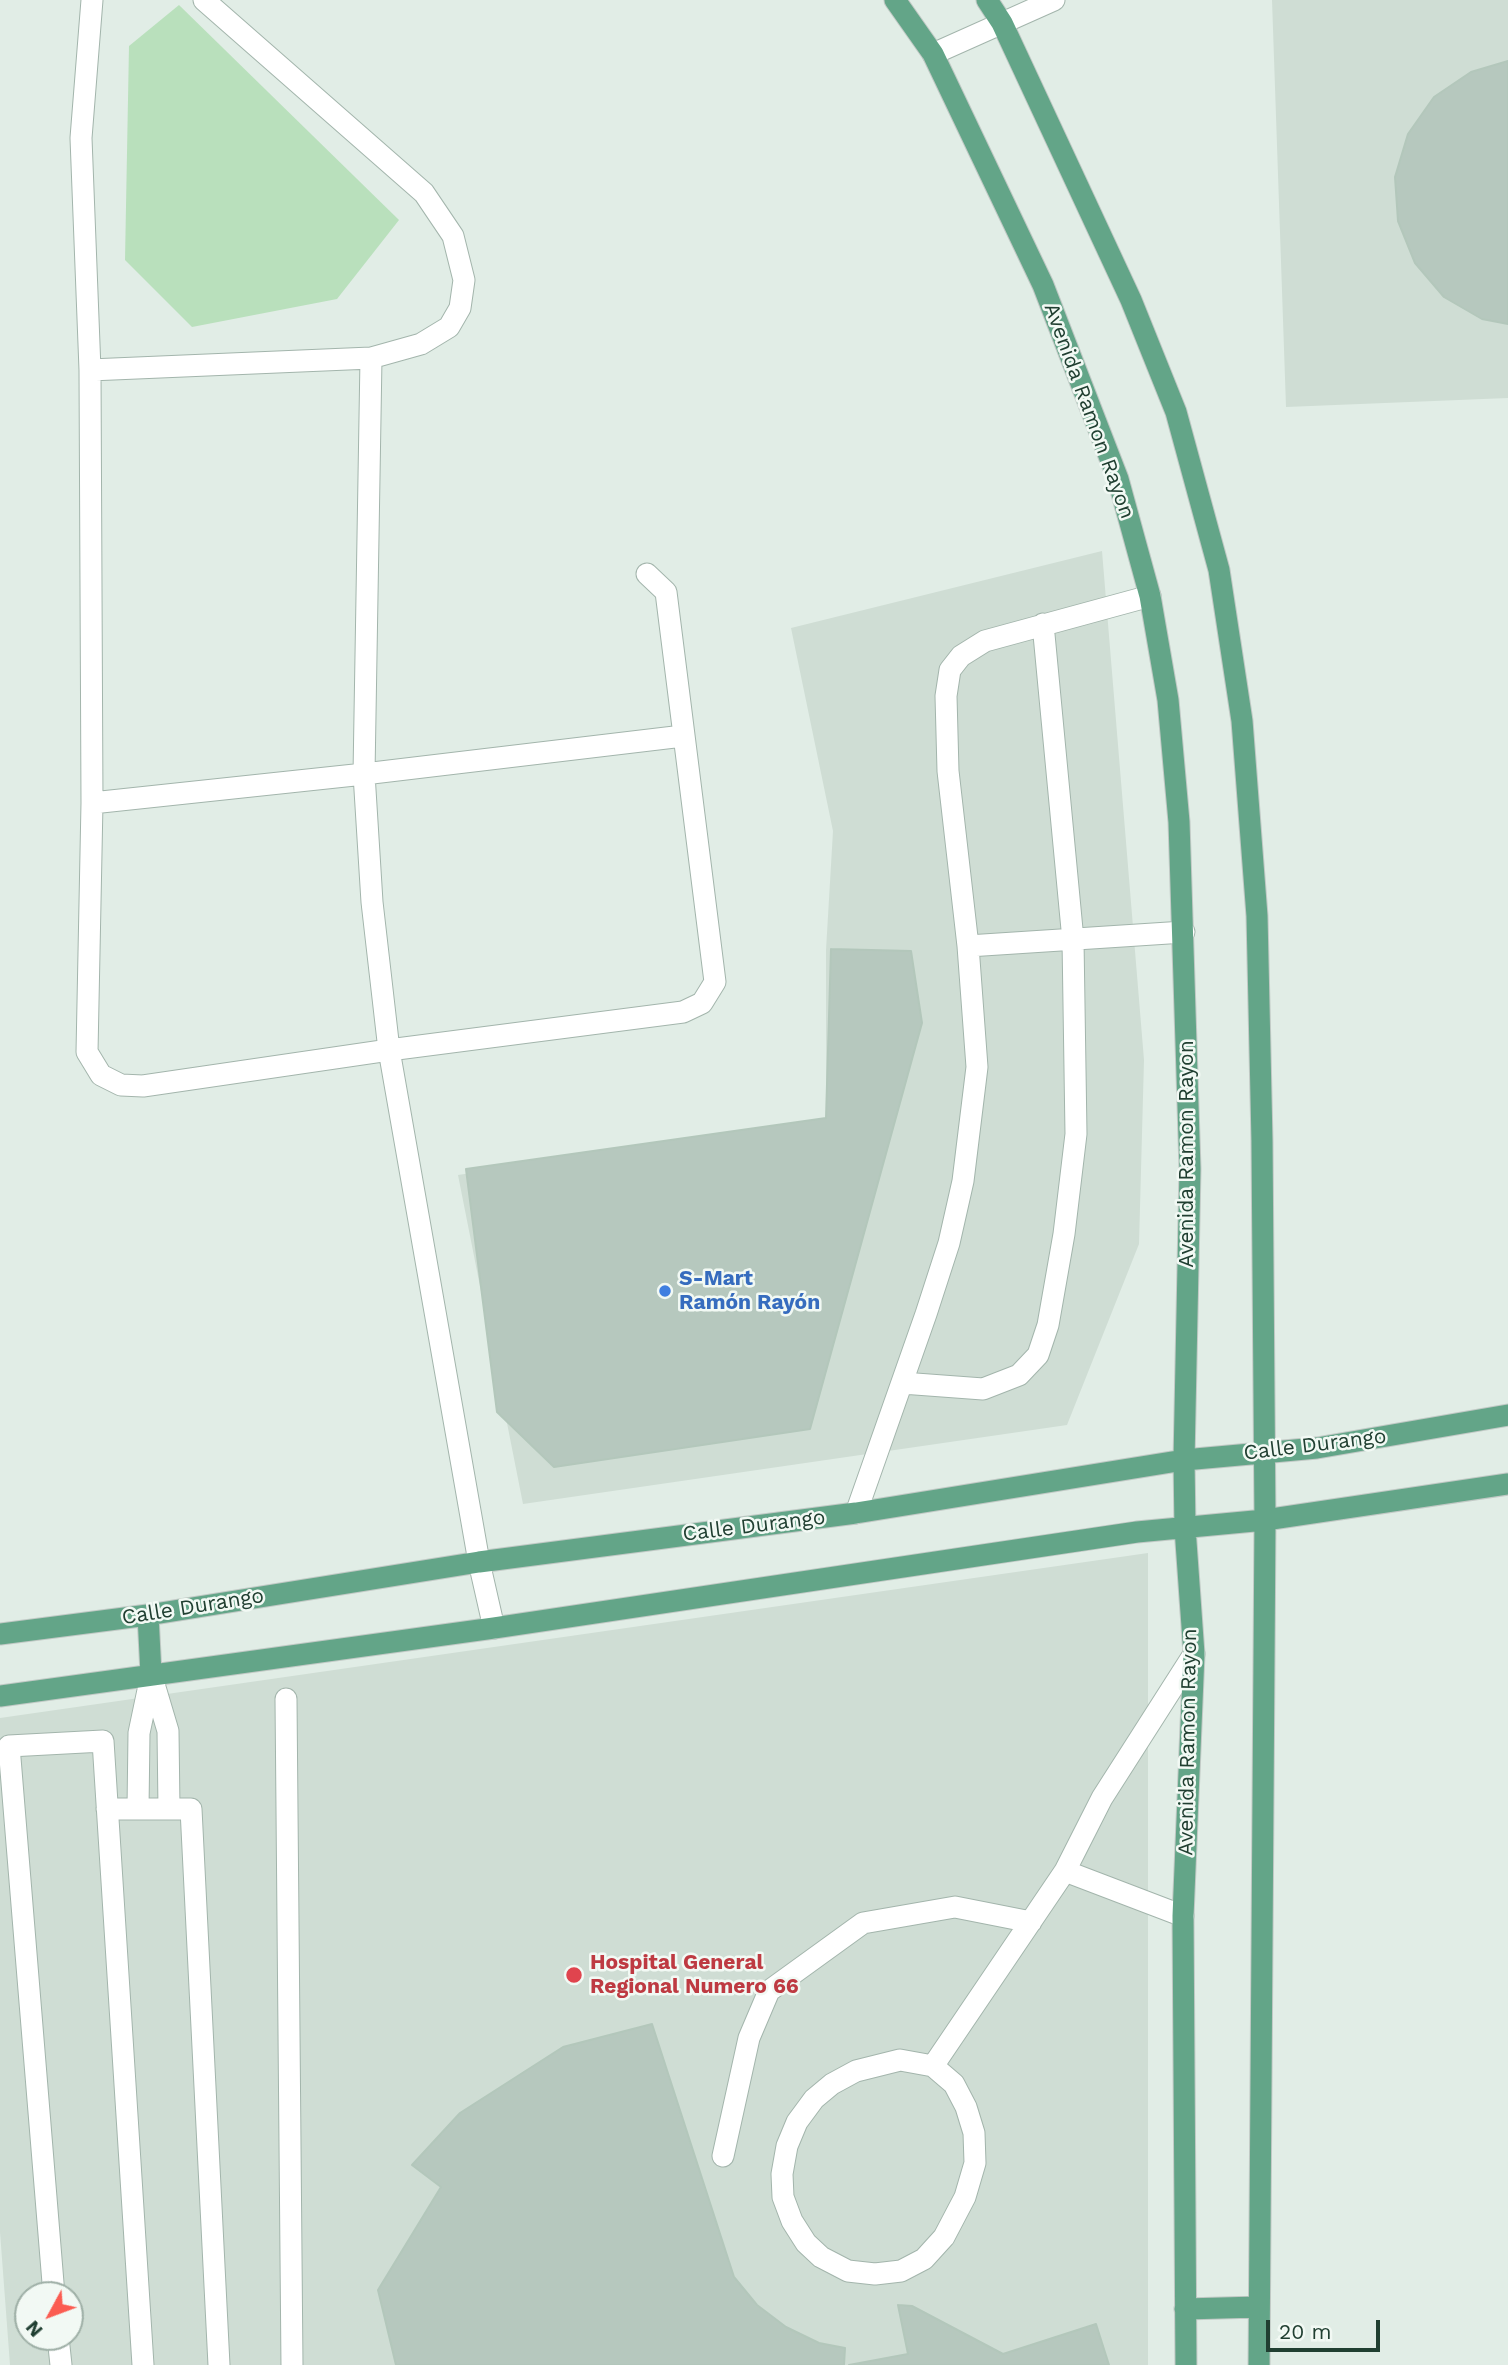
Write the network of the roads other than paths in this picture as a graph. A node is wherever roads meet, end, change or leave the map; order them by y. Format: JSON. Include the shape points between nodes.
{"nodes":[{"id":1,"x":92,"y":0,"type":"edge"},
{"id":2,"x":204,"y":0,"type":"edge"},
{"id":3,"x":895,"y":0,"type":"edge"},
{"id":4,"x":987,"y":0,"type":"edge"},
{"id":5,"x":1054,"y":0,"type":"edge"},
{"id":6,"x":1002,"y":23,"type":"junction"},
{"id":7,"x":933,"y":54,"type":"junction"},
{"id":8,"x":371,"y":358,"type":"junction"},
{"id":9,"x":90,"y":370,"type":"junction"},
{"id":10,"x":647,"y":574,"type":"dead end"},
{"id":11,"x":1150,"y":596,"type":"junction"},
{"id":12,"x":1043,"y":624,"type":"junction"},
{"id":13,"x":683,"y":736,"type":"junction"},
{"id":14,"x":364,"y":774,"type":"junction"},
{"id":15,"x":92,"y":803,"type":"junction"},
{"id":16,"x":1184,"y":932,"type":"junction"},
{"id":17,"x":1073,"y":940,"type":"junction"},
{"id":18,"x":968,"y":946,"type":"junction"},
{"id":19,"x":389,"y":1050,"type":"junction"},
{"id":20,"x":902,"y":1383,"type":"junction"},
{"id":21,"x":1508,"y":1415,"type":"edge"},
{"id":22,"x":1264,"y":1453,"type":"junction"},
{"id":23,"x":1184,"y":1460,"type":"junction"},
{"id":24,"x":1508,"y":1484,"type":"edge"},
{"id":25,"x":856,"y":1513,"type":"junction"},
{"id":26,"x":1265,"y":1520,"type":"junction"},
{"id":27,"x":1185,"y":1528,"type":"junction"},
{"id":28,"x":479,"y":1562,"type":"junction"},
{"id":29,"x":148,"y":1615,"type":"junction"},
{"id":30,"x":494,"y":1628,"type":"junction"},
{"id":31,"x":0,"y":1634,"type":"edge"},
{"id":32,"x":1194,"y":1654,"type":"junction"},
{"id":33,"x":151,"y":1674,"type":"junction"},
{"id":34,"x":0,"y":1696,"type":"edge"},
{"id":35,"x":286,"y":1699,"type":"dead end"},
{"id":36,"x":107,"y":1809,"type":"junction"},
{"id":37,"x":138,"y":1809,"type":"junction"},
{"id":38,"x":169,"y":1809,"type":"junction"},
{"id":39,"x":1065,"y":1871,"type":"junction"},
{"id":40,"x":1183,"y":1916,"type":"junction"},
{"id":41,"x":1031,"y":1922,"type":"junction"},
{"id":42,"x":933,"y":2066,"type":"junction"},
{"id":43,"x":723,"y":2156,"type":"dead end"},
{"id":44,"x":53,"y":2281,"type":"edge"},
{"id":45,"x":1258,"y":2307,"type":"junction"},
{"id":46,"x":1185,"y":2309,"type":"junction"},
{"id":47,"x":143,"y":2365,"type":"edge"},
{"id":48,"x":219,"y":2365,"type":"edge"},
{"id":49,"x":292,"y":2365,"type":"edge"},
{"id":50,"x":1186,"y":2365,"type":"edge"},
{"id":51,"x":1259,"y":2365,"type":"edge"}],
"edges":[{"from":1,"to":9,"type":"street","via":[[81,138]]},
{"from":2,"to":8,"type":"street","via":[[424,193],[453,236],[464,280],[460,308],[449,327],[421,344]]},
{"from":3,"to":7,"type":"main road","name":"Avenida Ramon Rayon"},
{"from":4,"to":6,"type":"main road"},
{"from":5,"to":6,"type":"street"},
{"from":6,"to":7,"type":"street"},
{"from":6,"to":22,"type":"main road","via":[[1131,300],[1176,412],[1219,570],[1242,721],[1257,916]]},
{"from":7,"to":11,"type":"main road","name":"Avenida Ramon Rayon","via":[[1043,285],[1118,479]]},
{"from":8,"to":9,"type":"street"},
{"from":8,"to":14,"type":"street"},
{"from":9,"to":15,"type":"street"},
{"from":10,"to":13,"type":"street","via":[[666,592]]},
{"from":11,"to":12,"type":"street"},
{"from":11,"to":16,"type":"main road","name":"Avenida Ramon Rayon","via":[[1168,699]]},
{"from":12,"to":17,"type":"street"},
{"from":12,"to":18,"type":"street","via":[[985,641],[961,656],[950,670],[948,771]]},
{"from":13,"to":14,"type":"street"},
{"from":13,"to":19,"type":"street","via":[[715,982],[702,1003],[683,1012]]},
{"from":14,"to":15,"type":"street"},
{"from":14,"to":19,"type":"street","via":[[372,902]]},
{"from":15,"to":19,"type":"street","via":[[87,1052],[102,1075],[121,1085],[143,1086]]},
{"from":16,"to":17,"type":"street"},
{"from":16,"to":23,"type":"main road","name":"Avenida Ramon Rayon","via":[[1190,1168]]},
{"from":17,"to":18,"type":"street"},
{"from":17,"to":20,"type":"street","via":[[1076,1133],[1064,1234],[1038,1355],[1019,1375],[983,1389]]},
{"from":18,"to":20,"type":"street","via":[[977,1067],[964,1181],[949,1243]]},
{"from":19,"to":28,"type":"street"},
{"from":20,"to":25,"type":"street"},
{"from":21,"to":22,"type":"main road","name":"Calle Durango"},
{"from":22,"to":23,"type":"main road","name":"Calle Durango"},
{"from":22,"to":26,"type":"main road"},
{"from":23,"to":25,"type":"main road","name":"Calle Durango"},
{"from":23,"to":27,"type":"main road","name":"Avenida Ramon Rayon"},
{"from":24,"to":26,"type":"main road"},
{"from":25,"to":28,"type":"main road","name":"Calle Durango"},
{"from":26,"to":27,"type":"main road"},
{"from":26,"to":45,"type":"main road"},
{"from":27,"to":30,"type":"main road"},
{"from":27,"to":32,"type":"main road","name":"Avenida Ramon Rayon"},
{"from":28,"to":29,"type":"main road","name":"Calle Durango"},
{"from":28,"to":30,"type":"street"},
{"from":29,"to":31,"type":"main road","name":"Calle Durango"},
{"from":29,"to":33,"type":"main road"},
{"from":30,"to":33,"type":"main road"},
{"from":32,"to":39,"type":"street","via":[[1102,1798]]},
{"from":32,"to":40,"type":"main road","name":"Avenida Ramon Rayon"},
{"from":33,"to":34,"type":"main road"},
{"from":33,"to":37,"type":"street","via":[[139,1733]]},
{"from":33,"to":38,"type":"street","via":[[168,1731]]},
{"from":35,"to":49,"type":"street"},
{"from":36,"to":37,"type":"street"},
{"from":36,"to":44,"type":"street","via":[[103,1741],[9,1746]]},
{"from":36,"to":47,"type":"street"},
{"from":37,"to":38,"type":"street"},
{"from":38,"to":48,"type":"street","via":[[191,1809]]},
{"from":39,"to":40,"type":"street"},
{"from":39,"to":41,"type":"street"},
{"from":40,"to":46,"type":"main road","name":"Avenida Ramon Rayon"},
{"from":41,"to":42,"type":"street"},
{"from":41,"to":43,"type":"street","via":[[955,1907],[863,1923],[769,1991],[749,2038]]},
{"from":42,"to":42,"type":"street","via":[[954,2084],[974,2133],[975,2163],[965,2197],[944,2237],[923,2259],[901,2271],[848,2271],[821,2257],[792,2221],[783,2197],[787,2146],[797,2122],[832,2084],[856,2071],[900,2060]]},
{"from":45,"to":46,"type":"main road"},
{"from":45,"to":51,"type":"main road"},
{"from":46,"to":50,"type":"main road","name":"Avenida Ramon Rayon"}]}
